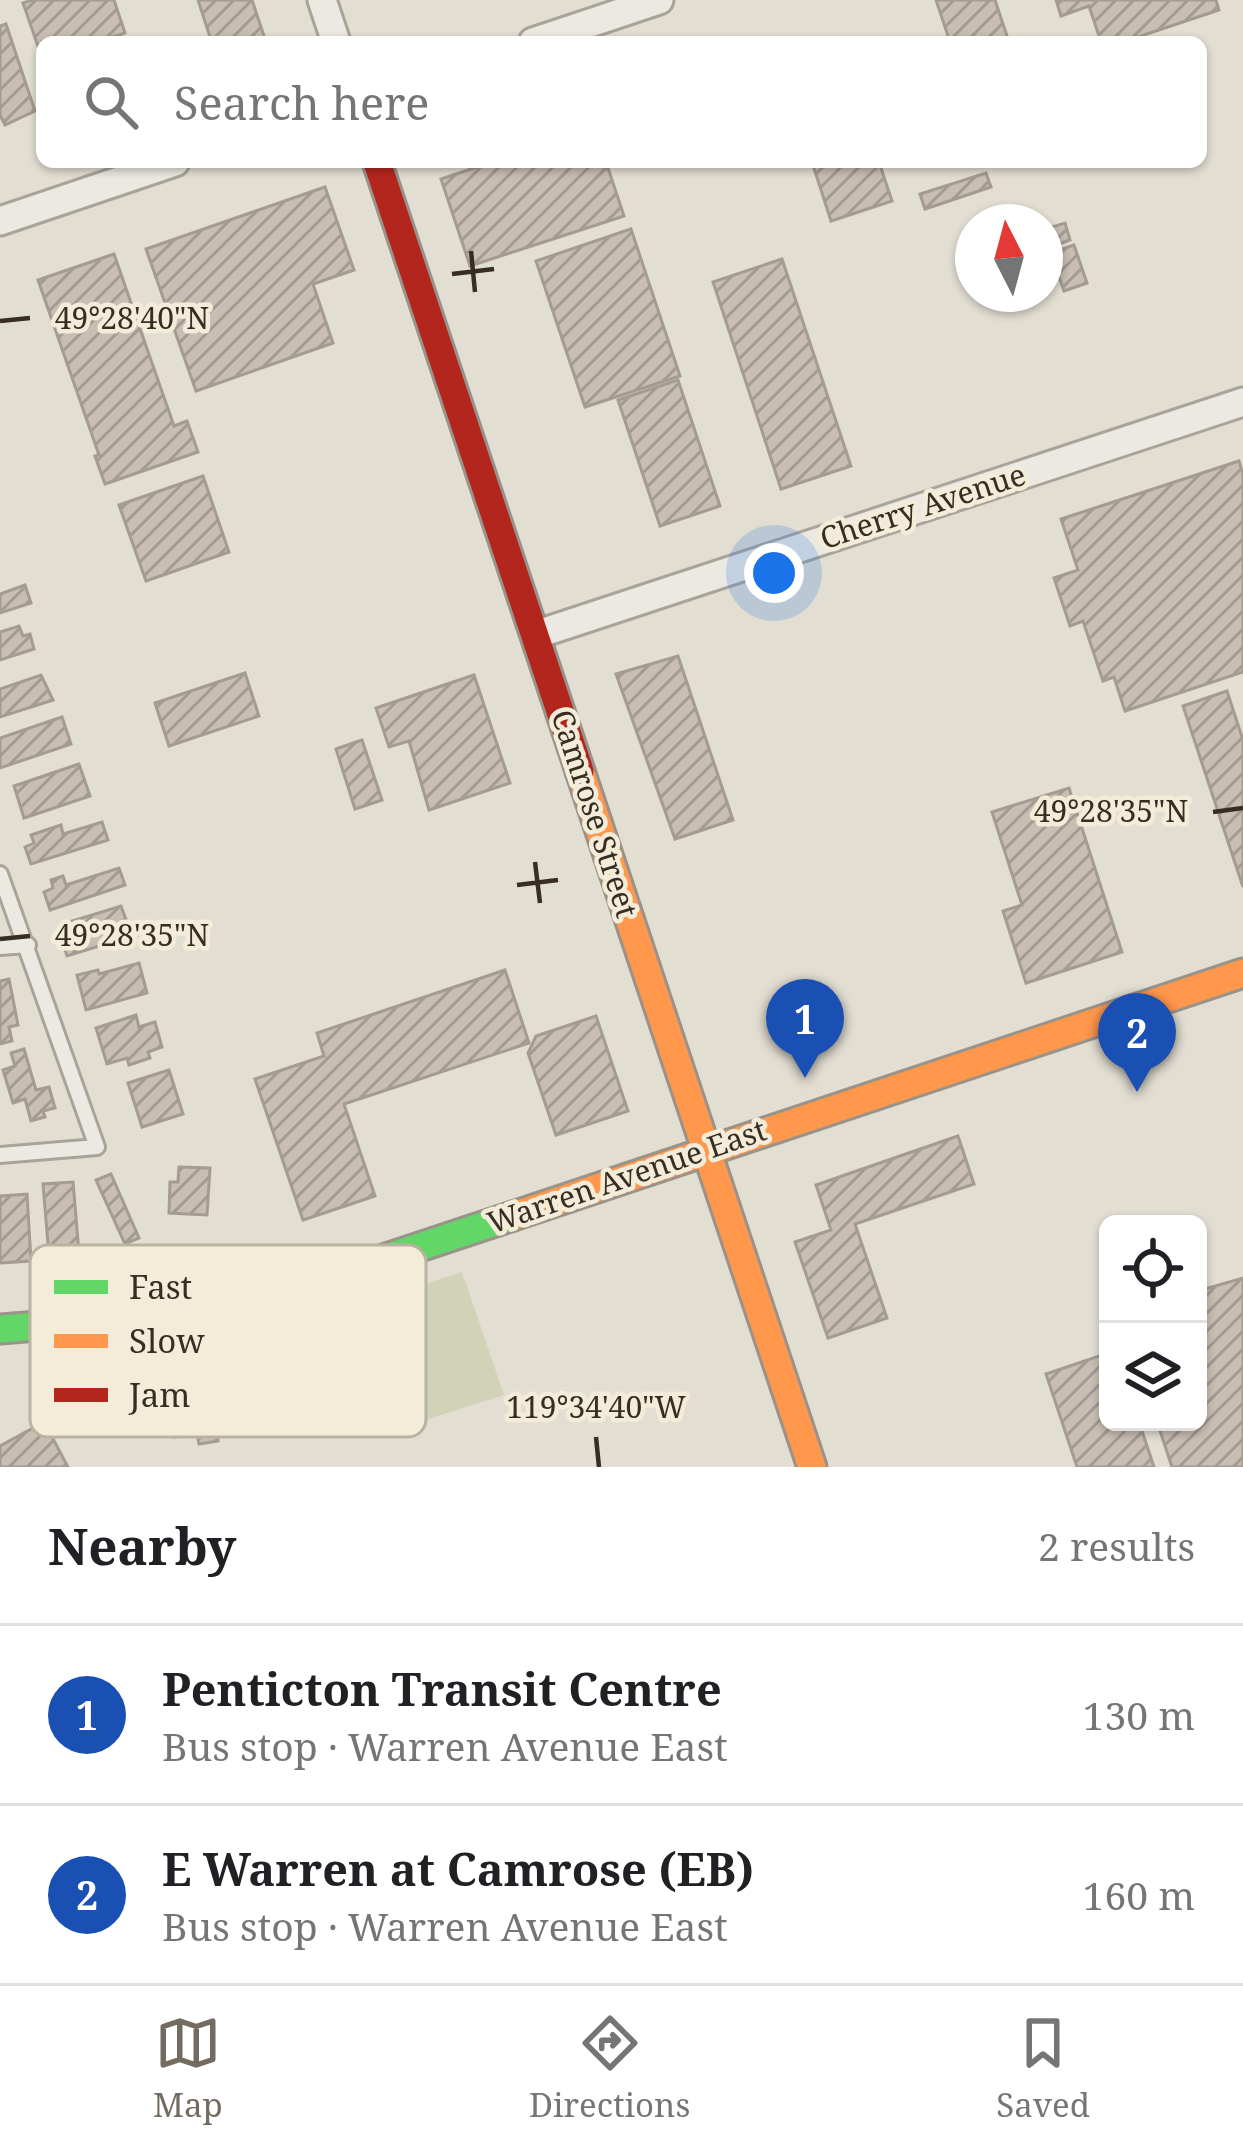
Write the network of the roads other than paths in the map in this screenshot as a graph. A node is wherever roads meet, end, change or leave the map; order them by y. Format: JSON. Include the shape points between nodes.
{"nodes":[{"id":1,"x":322,"y":0,"type":"edge"},
{"id":2,"x":659,"y":0,"type":"edge"},
{"id":3,"x":334,"y":36,"type":"edge"},
{"id":4,"x":551,"y":36,"type":"edge"},
{"id":5,"x":157,"y":168,"type":"edge"},
{"id":6,"x":378,"y":168,"type":"edge"},
{"id":7,"x":0,"y":221,"type":"edge"},
{"id":8,"x":1243,"y":402,"type":"edge"},
{"id":9,"x":536,"y":635,"type":"junction"},
{"id":10,"x":0,"y":874,"type":"edge"},
{"id":11,"x":28,"y":945,"type":"junction"},
{"id":12,"x":0,"y":947,"type":"edge"},
{"id":13,"x":1243,"y":973,"type":"edge"},
{"id":14,"x":706,"y":1150,"type":"junction"},
{"id":15,"x":0,"y":1155,"type":"edge"},
{"id":16,"x":424,"y":1245,"type":"edge"},
{"id":17,"x":30,"y":1327,"type":"edge"},
{"id":18,"x":0,"y":1329,"type":"edge"},
{"id":19,"x":812,"y":1467,"type":"edge"}],
"edges":[{"from":1,"to":3,"type":"street"},
{"from":2,"to":4,"type":"street"},
{"from":5,"to":7,"type":"street"},
{"from":6,"to":9,"type":"street","name":"Camrose Street"},
{"from":8,"to":9,"type":"street","name":"Cherry Avenue"},
{"from":9,"to":14,"type":"street","name":"Camrose Street"},
{"from":10,"to":11,"type":"lane"},
{"from":11,"to":12,"type":"lane"},
{"from":11,"to":15,"type":"lane","via":[[97,1147]]},
{"from":13,"to":14,"type":"street","name":"Warren Avenue East"},
{"from":14,"to":16,"type":"street","name":"Warren Avenue East"},
{"from":14,"to":19,"type":"street","name":"Camrose Street"},
{"from":17,"to":18,"type":"street","name":"Warren Avenue East"}]}
